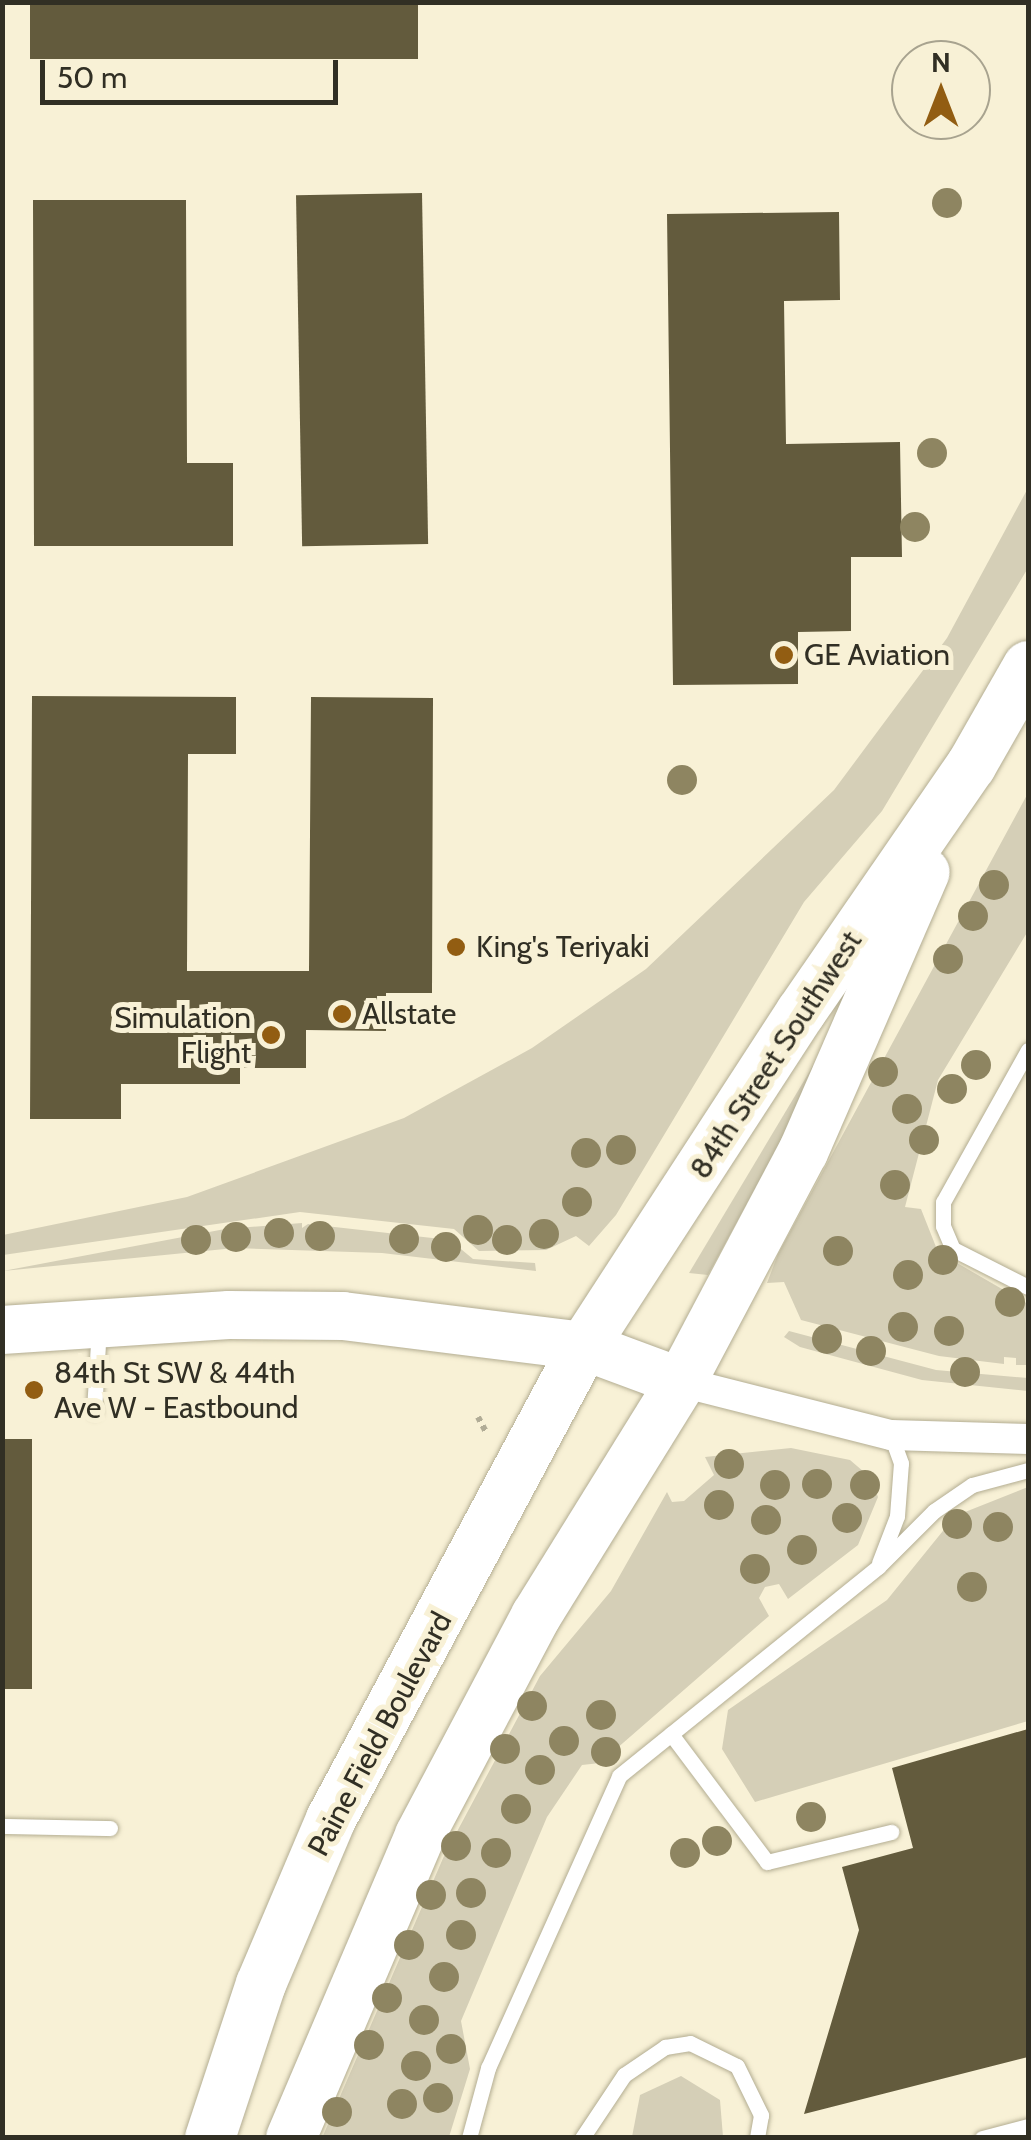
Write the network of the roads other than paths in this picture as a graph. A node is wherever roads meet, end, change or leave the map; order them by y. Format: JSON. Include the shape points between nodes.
{"nodes":[{"id":1,"x":1028,"y":666,"type":"edge"},
{"id":2,"x":971,"y":766,"type":"junction"},
{"id":3,"x":1028,"y":1050,"type":"edge"},
{"id":4,"x":1028,"y":1288,"type":"edge"},
{"id":5,"x":99,"y":1323,"type":"junction"},
{"id":6,"x":2,"y":1330,"type":"edge"},
{"id":7,"x":584,"y":1346,"type":"junction"},
{"id":8,"x":681,"y":1382,"type":"junction"},
{"id":9,"x":94,"y":1411,"type":"dead end"},
{"id":10,"x":891,"y":1435,"type":"junction"},
{"id":11,"x":1028,"y":1439,"type":"edge"},
{"id":12,"x":1028,"y":1470,"type":"edge"},
{"id":13,"x":878,"y":1567,"type":"junction"},
{"id":14,"x":671,"y":1734,"type":"junction"},
{"id":15,"x":2,"y":1826,"type":"edge"},
{"id":16,"x":110,"y":1828,"type":"dead end"},
{"id":17,"x":892,"y":1832,"type":"dead end"},
{"id":18,"x":1028,"y":2126,"type":"edge"},
{"id":19,"x":472,"y":2136,"type":"edge"},
{"id":20,"x":210,"y":2138,"type":"edge"},
{"id":21,"x":291,"y":2138,"type":"edge"},
{"id":22,"x":582,"y":2138,"type":"edge"},
{"id":23,"x":757,"y":2138,"type":"edge"},
{"id":24,"x":982,"y":2138,"type":"edge"}],
"edges":[{"from":1,"to":2,"type":"highway","name":"84th Street Southwest"},
{"from":2,"to":7,"type":"highway","name":"84th Street Southwest"},
{"from":2,"to":8,"type":"highway","name":"84th Street Southwest","via":[[802,1152]]},
{"from":3,"to":4,"type":"lane","via":[[942,1202],[942,1226],[953,1250]]},
{"from":5,"to":6,"type":"main road"},
{"from":5,"to":7,"type":"main road","via":[[343,1316]]},
{"from":5,"to":9,"type":"lane"},
{"from":7,"to":8,"type":"main road"},
{"from":7,"to":20,"type":"highway","name":"Paine Field Boulevard","via":[[331,1819],[260,1984]]},
{"from":8,"to":10,"type":"street"},
{"from":8,"to":21,"type":"highway","via":[[536,1616],[420,1835]]},
{"from":10,"to":11,"type":"street"},
{"from":10,"to":13,"type":"lane","via":[[901,1463],[897,1516]]},
{"from":12,"to":13,"type":"lane","via":[[972,1486],[934,1510]]},
{"from":13,"to":14,"type":"lane"},
{"from":14,"to":17,"type":"lane","via":[[768,1862]]},
{"from":14,"to":19,"type":"lane","via":[[619,1776],[488,2068]]},
{"from":15,"to":16,"type":"lane"},
{"from":18,"to":24,"type":"lane"},
{"from":22,"to":23,"type":"lane","via":[[624,2075],[665,2047],[690,2043],[715,2051],[745,2077],[761,2115]]}]}
